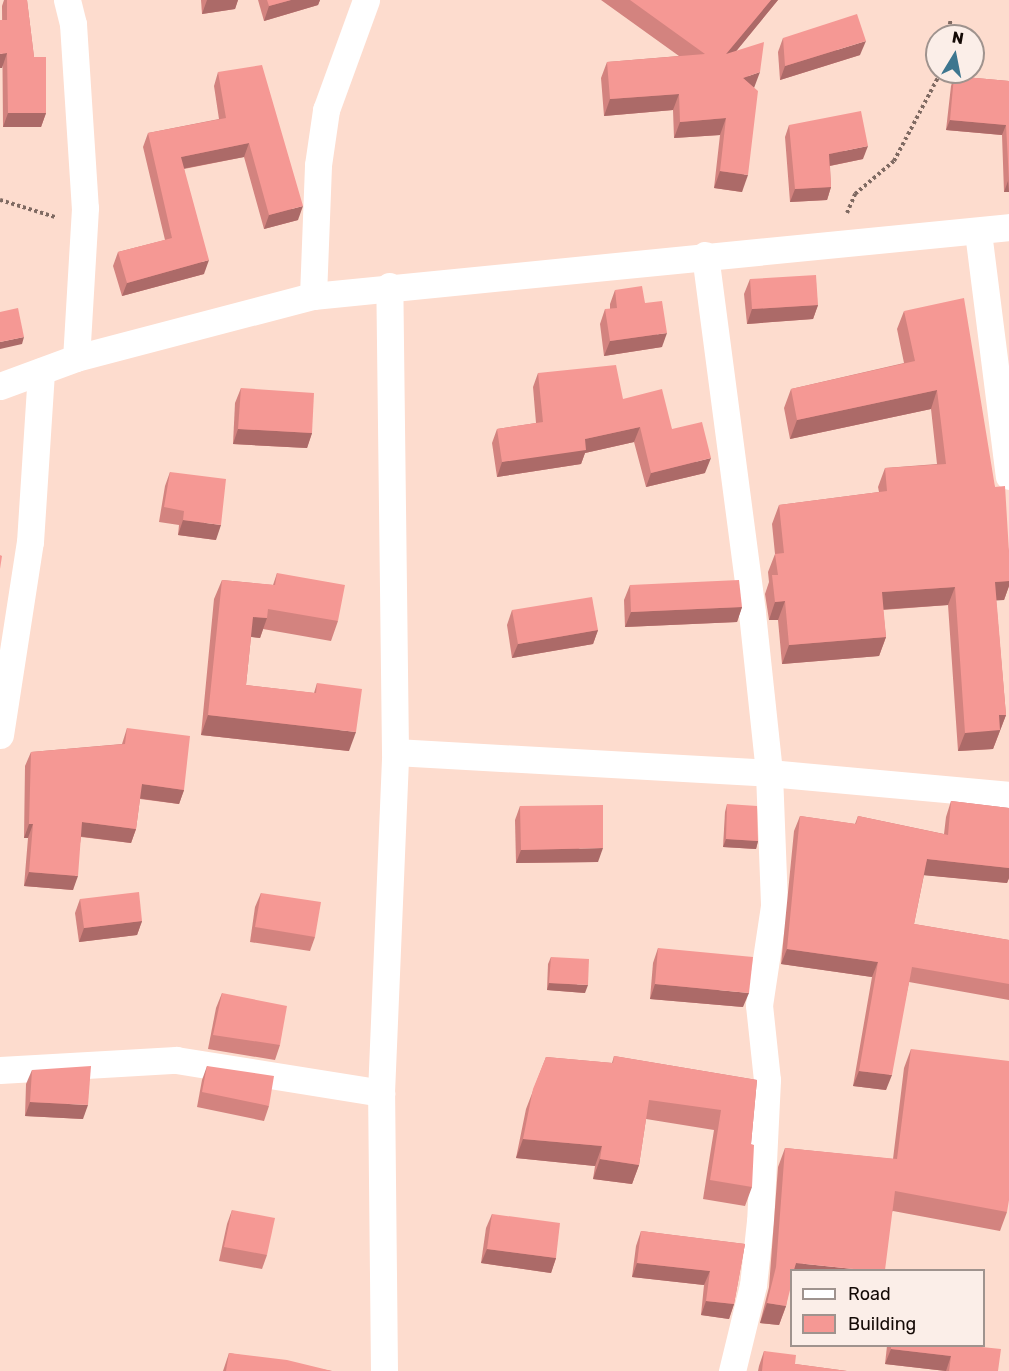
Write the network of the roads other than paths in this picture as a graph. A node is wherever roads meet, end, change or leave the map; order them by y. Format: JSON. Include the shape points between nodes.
{"nodes":[{"id":1,"x":49,"y":0,"type":"edge"},
{"id":2,"x":366,"y":0,"type":"edge"},
{"id":3,"x":70,"y":12,"type":"edge"},
{"id":4,"x":1009,"y":228,"type":"edge"},
{"id":5,"x":978,"y":232,"type":"junction"},
{"id":6,"x":705,"y":255,"type":"junction"},
{"id":7,"x":389,"y":286,"type":"junction"},
{"id":8,"x":313,"y":296,"type":"junction"},
{"id":9,"x":76,"y":358,"type":"junction"},
{"id":10,"x":41,"y":371,"type":"junction"},
{"id":11,"x":0,"y":386,"type":"edge"},
{"id":12,"x":1009,"y":476,"type":"edge"},
{"id":13,"x":0,"y":735,"type":"edge"},
{"id":14,"x":394,"y":752,"type":"junction"},
{"id":15,"x":769,"y":773,"type":"junction"},
{"id":16,"x":1009,"y":795,"type":"edge"},
{"id":17,"x":0,"y":1070,"type":"edge"},
{"id":18,"x":381,"y":1093,"type":"junction"},
{"id":19,"x":384,"y":1371,"type":"edge"},
{"id":20,"x":732,"y":1371,"type":"edge"}],
"edges":[{"from":1,"to":3,"type":"street"},
{"from":2,"to":8,"type":"street","via":[[326,110],[318,165]]},
{"from":3,"to":9,"type":"street","via":[[84,226]]},
{"from":4,"to":5,"type":"street"},
{"from":5,"to":6,"type":"street"},
{"from":5,"to":12,"type":"street"},
{"from":6,"to":7,"type":"street"},
{"from":6,"to":15,"type":"street"},
{"from":7,"to":8,"type":"street"},
{"from":7,"to":14,"type":"street"},
{"from":8,"to":9,"type":"street"},
{"from":9,"to":10,"type":"street"},
{"from":10,"to":11,"type":"street"},
{"from":10,"to":13,"type":"street","via":[[30,542]]},
{"from":14,"to":15,"type":"street"},
{"from":14,"to":18,"type":"street"},
{"from":15,"to":16,"type":"street"},
{"from":15,"to":20,"type":"street","via":[[774,906],[759,1005],[766,1080],[760,1221],[753,1285]]},
{"from":17,"to":18,"type":"street","via":[[177,1060]]},
{"from":18,"to":19,"type":"street"}]}
